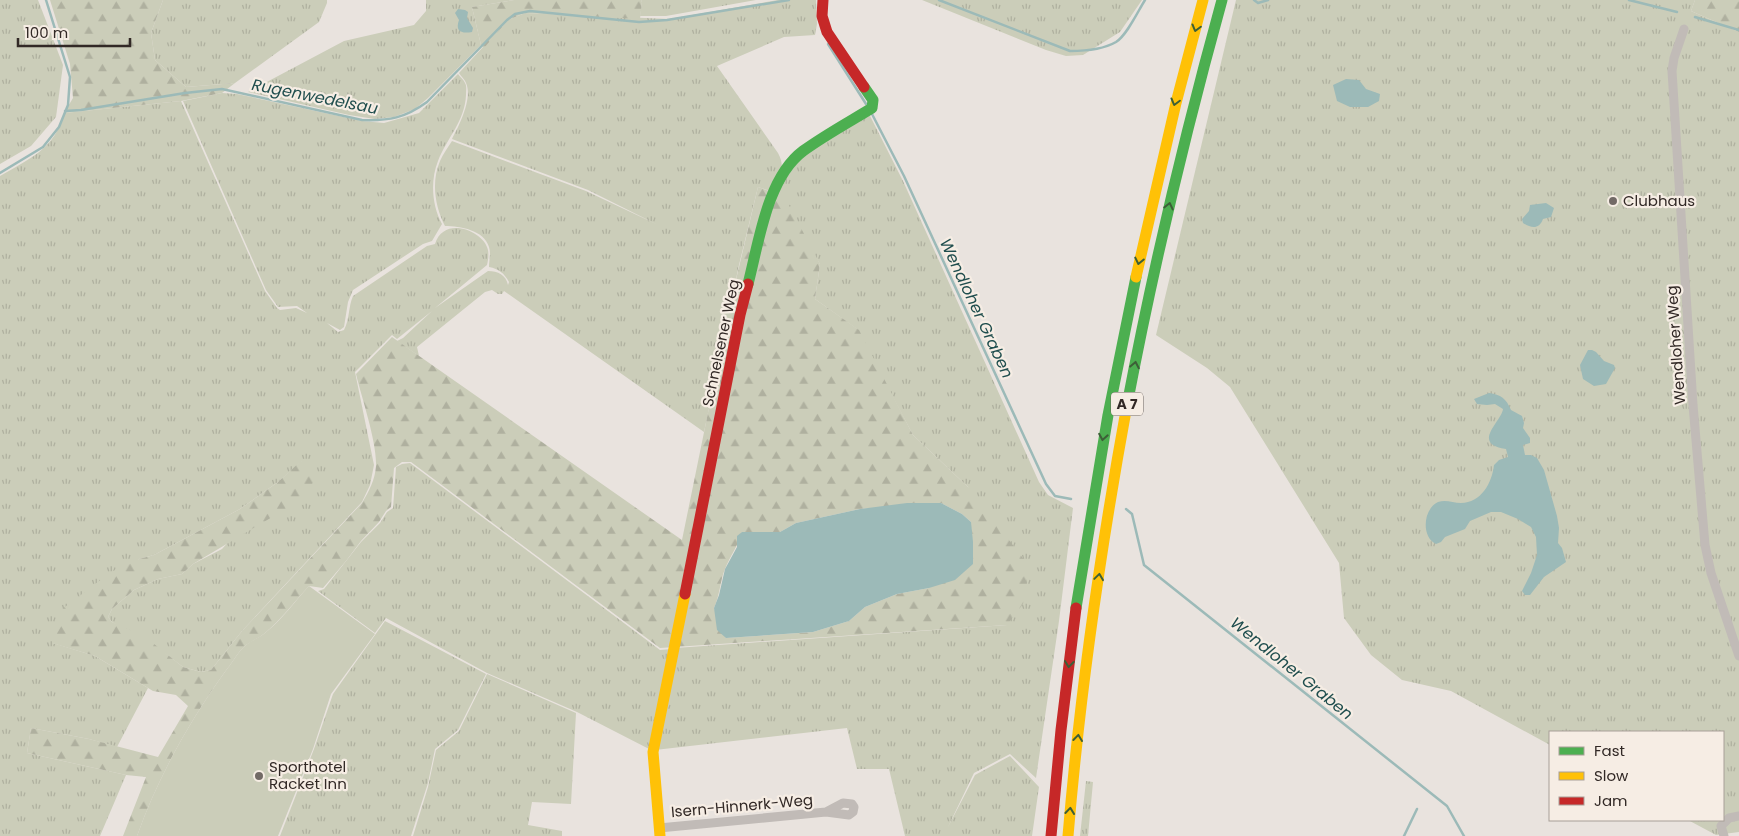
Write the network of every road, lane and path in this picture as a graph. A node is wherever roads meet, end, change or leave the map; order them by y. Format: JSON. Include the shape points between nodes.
{"nodes":[{"id":1,"x":824,"y":0,"type":"edge"},
{"id":2,"x":1203,"y":0,"type":"edge"},
{"id":3,"x":1222,"y":0,"type":"edge"},
{"id":4,"x":1684,"y":29,"type":"dead end"},
{"id":5,"x":1739,"y":656,"type":"edge"},
{"id":6,"x":826,"y":812,"type":"dead end"},
{"id":7,"x":1739,"y":816,"type":"edge"},
{"id":8,"x":660,"y":832,"type":"edge"},
{"id":9,"x":1051,"y":836,"type":"edge"},
{"id":10,"x":1068,"y":836,"type":"edge"},
{"id":11,"x":1724,"y":836,"type":"edge"}],
"edges":[{"from":1,"to":8,"type":"main road","name":"Schnelsener Weg","via":[[822,16],[827,32],[873,100],[872,108],[802,152],[784,171],[772,192],[740,315],[653,752]]},
{"from":2,"to":9,"type":"main road","number":"A 7","one_way":true,"via":[[1153,195],[1106,417],[1075,616]]},
{"from":10,"to":3,"type":"main road","number":"A 7","one_way":true,"via":[[1088,654],[1122,428],[1170,200]]},
{"from":4,"to":5,"type":"street","name":"Wendloher Weg","via":[[1672,71],[1705,544],[1711,573]]},
{"from":6,"to":8,"type":"street","name":"Isern-Hinnerk-Weg"},
{"from":7,"to":11,"type":"street","via":[[1729,818],[1721,826]]}]}
